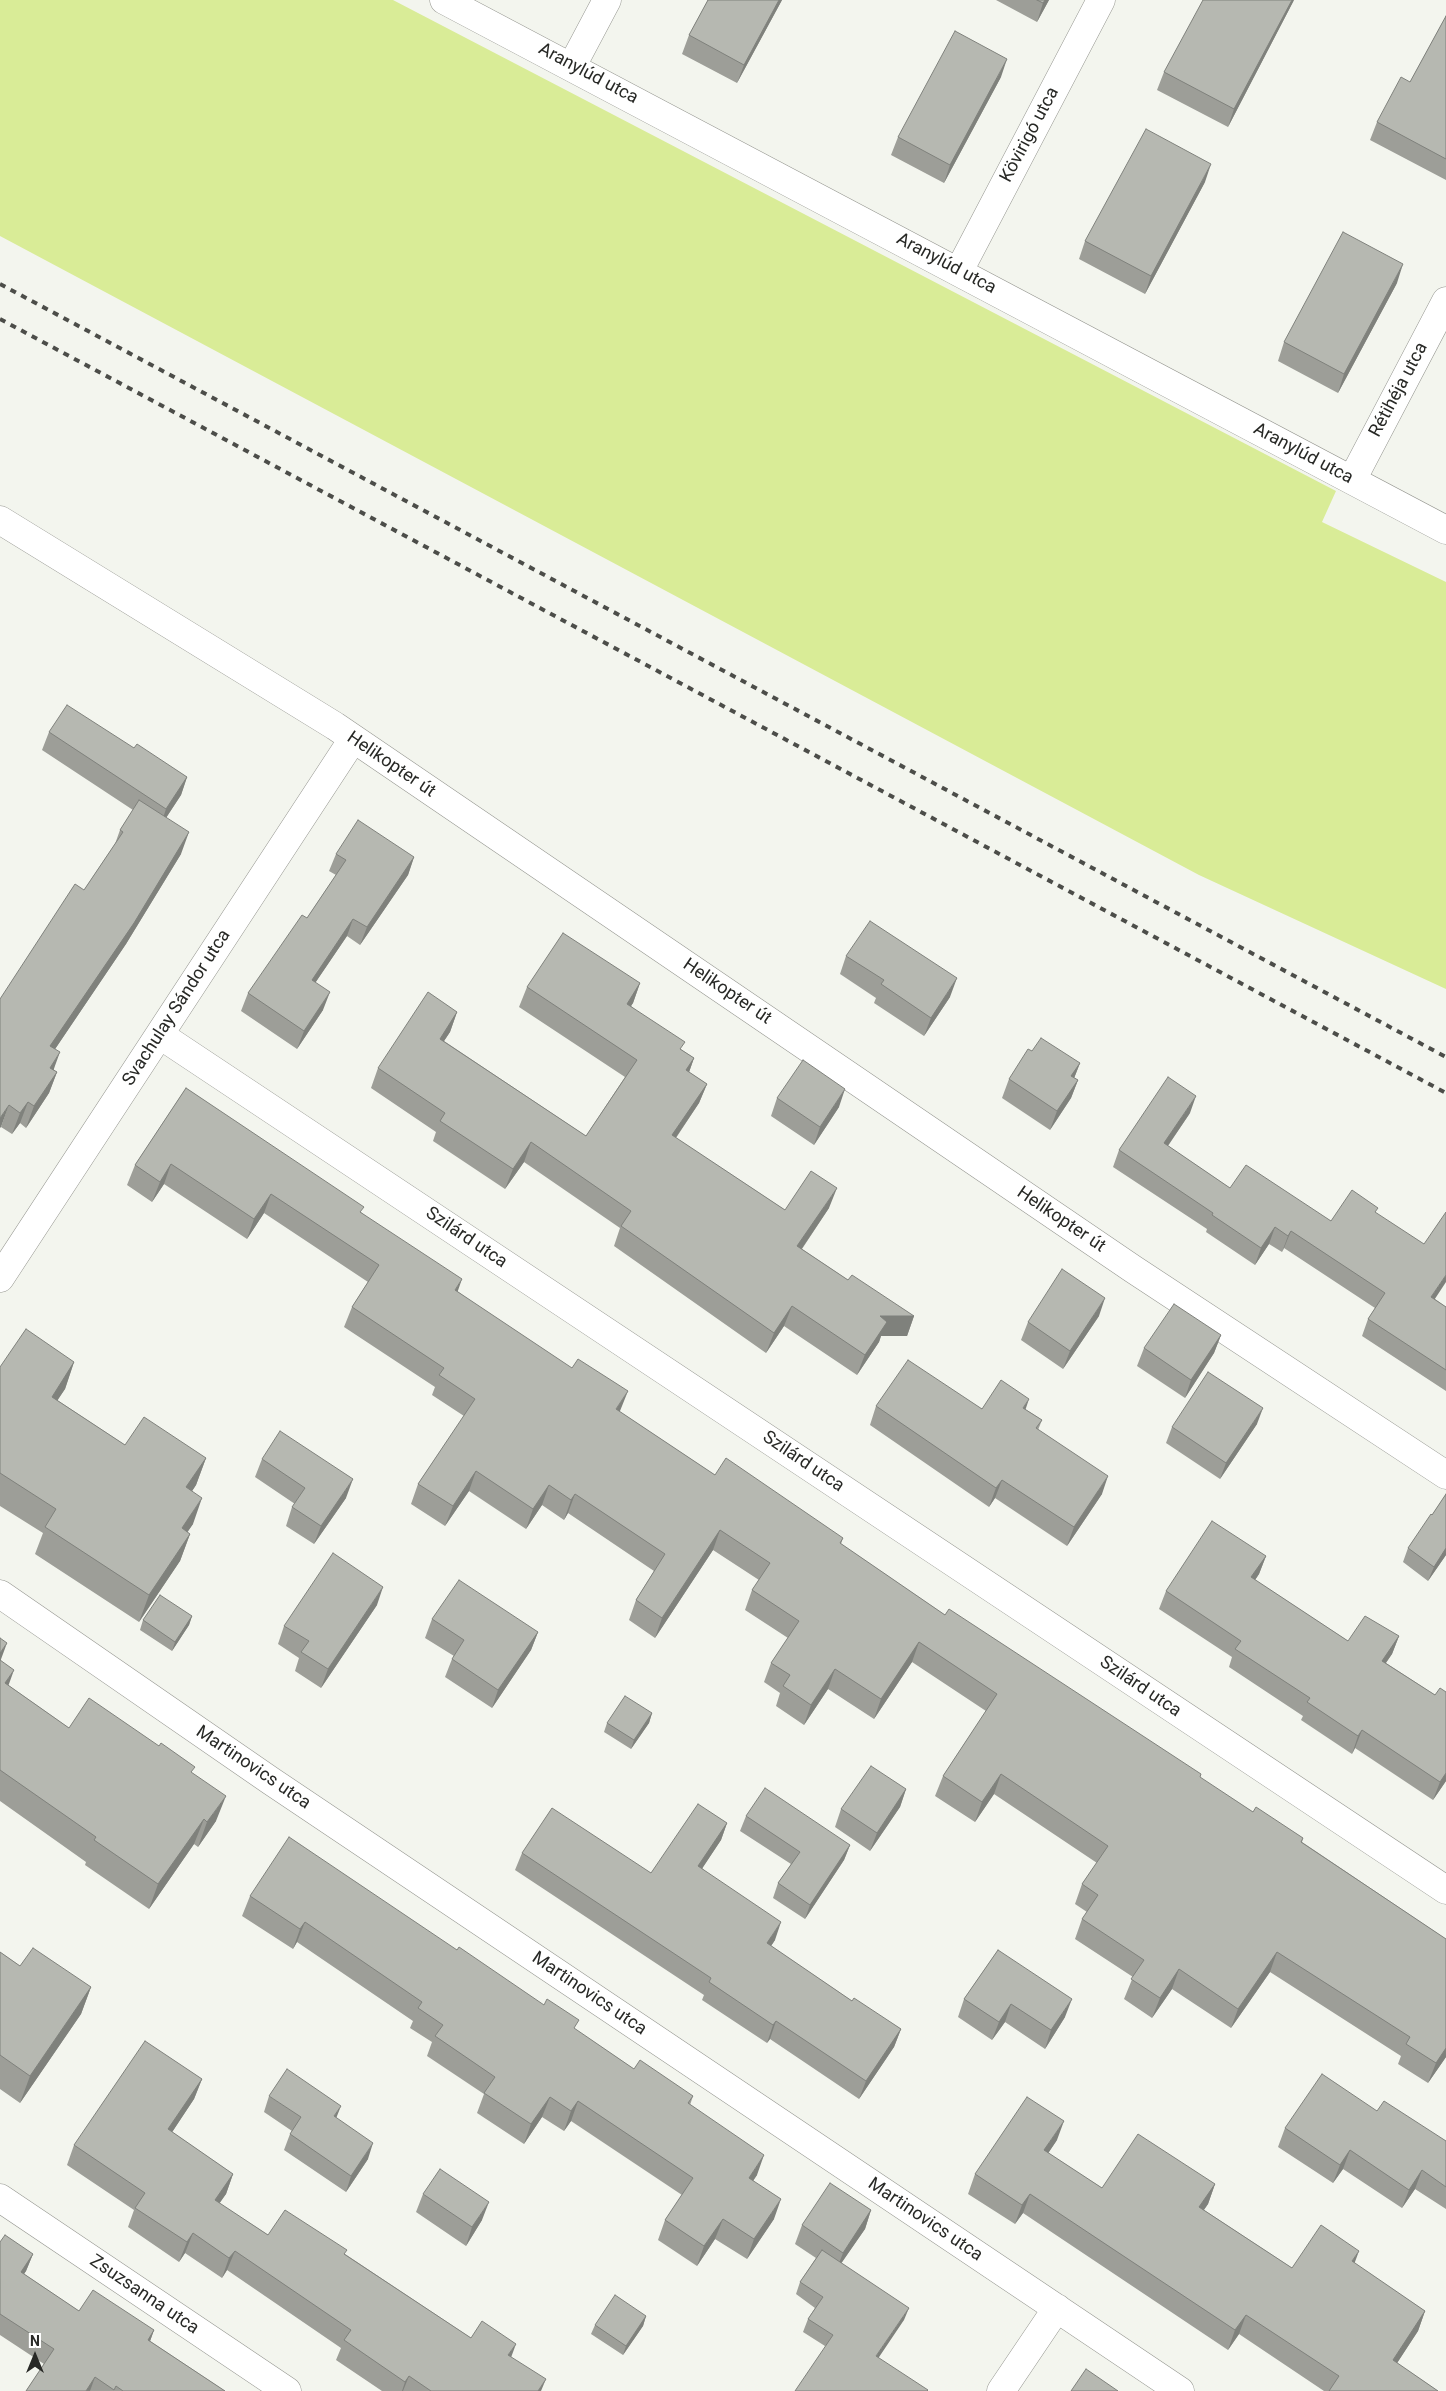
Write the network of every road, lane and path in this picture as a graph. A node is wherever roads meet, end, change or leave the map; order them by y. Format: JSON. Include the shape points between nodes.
{"nodes":[{"id":1,"x":444,"y":0,"type":"edge"},
{"id":2,"x":607,"y":0,"type":"edge"},
{"id":3,"x":1101,"y":0,"type":"edge"},
{"id":4,"x":572,"y":66,"type":"junction"},
{"id":5,"x":959,"y":271,"type":"junction"},
{"id":6,"x":1446,"y":301,"type":"edge"},
{"id":7,"x":1352,"y":480,"type":"junction"},
{"id":8,"x":0,"y":520,"type":"edge"},
{"id":9,"x":1446,"y":530,"type":"edge"},
{"id":10,"x":353,"y":739,"type":"junction"},
{"id":11,"x":160,"y":1034,"type":"junction"},
{"id":12,"x":0,"y":1278,"type":"edge"},
{"id":13,"x":1446,"y":1475,"type":"edge"},
{"id":14,"x":0,"y":1594,"type":"edge"},
{"id":15,"x":1446,"y":1890,"type":"edge"},
{"id":16,"x":0,"y":2198,"type":"edge"},
{"id":17,"x":1057,"y":2308,"type":"junction"},
{"id":18,"x":287,"y":2391,"type":"edge"},
{"id":19,"x":1002,"y":2391,"type":"edge"},
{"id":20,"x":1180,"y":2391,"type":"edge"}],
"edges":[{"from":1,"to":4,"type":"street","name":"Aranylúd utca"},
{"from":2,"to":4,"type":"street"},
{"from":3,"to":5,"type":"street","name":"Kövirigó utca"},
{"from":4,"to":5,"type":"street","name":"Aranylúd utca"},
{"from":5,"to":7,"type":"street","name":"Aranylúd utca"},
{"from":6,"to":7,"type":"street","name":"Rétihéja utca"},
{"from":7,"to":9,"type":"street","name":"Aranylúd utca"},
{"from":8,"to":10,"type":"street","name":"Helikopter út"},
{"from":10,"to":11,"type":"street","name":"Svachulay Sándor utca"},
{"from":10,"to":13,"type":"street","name":"Helikopter út","via":[[1133,1269]]},
{"from":11,"to":12,"type":"street","name":"Svachulay Sándor utca"},
{"from":11,"to":15,"type":"street","name":"Szilárd utca"},
{"from":14,"to":17,"type":"street","name":"Martinovics utca","via":[[271,1781]]},
{"from":16,"to":18,"type":"street","name":"Zsuzsanna utca"},
{"from":17,"to":19,"type":"street"},
{"from":17,"to":20,"type":"street","name":"Martinovics utca"}]}
